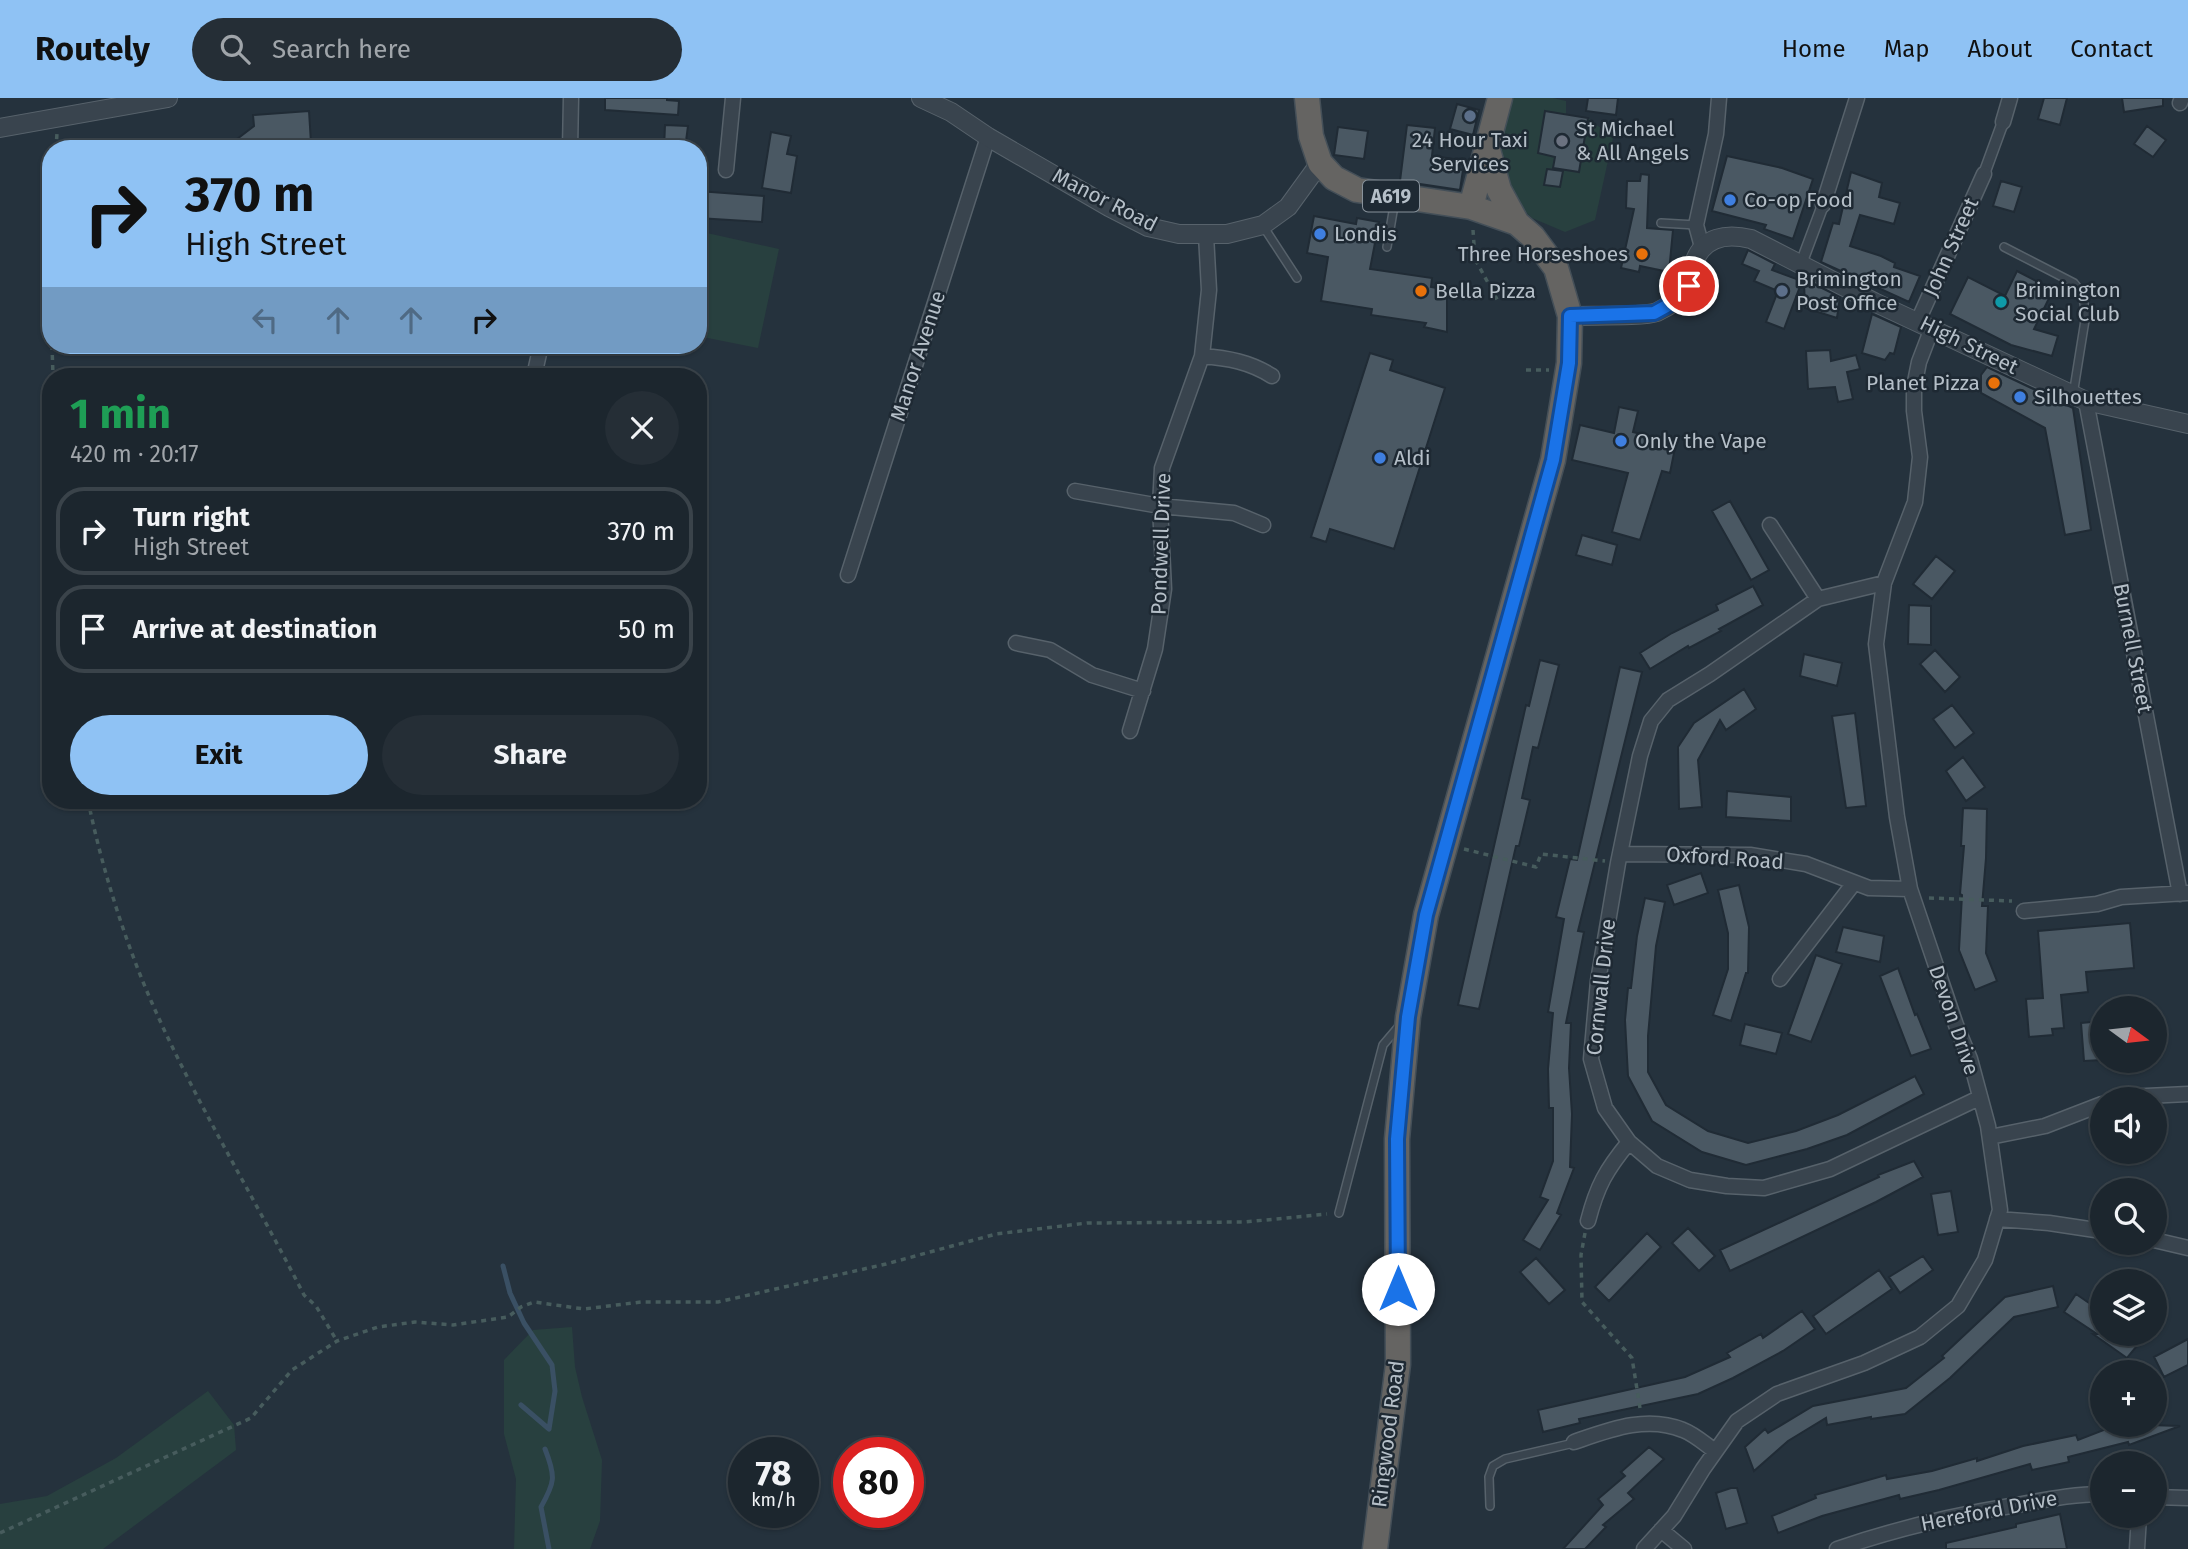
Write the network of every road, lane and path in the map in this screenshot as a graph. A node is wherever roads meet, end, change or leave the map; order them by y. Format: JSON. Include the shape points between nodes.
{"nodes":[{"id":1,"x":168,"y":98,"type":"edge"},
{"id":2,"x":570,"y":98,"type":"edge"},
{"id":3,"x":733,"y":98,"type":"edge"},
{"id":4,"x":922,"y":98,"type":"edge"},
{"id":5,"x":1307,"y":98,"type":"edge"},
{"id":6,"x":1500,"y":98,"type":"edge"},
{"id":7,"x":1719,"y":98,"type":"edge"},
{"id":8,"x":1857,"y":98,"type":"edge"},
{"id":9,"x":2010,"y":98,"type":"edge"},
{"id":10,"x":2003,"y":121,"type":"joint"},
{"id":11,"x":0,"y":128,"type":"edge"},
{"id":12,"x":988,"y":137,"type":"junction"},
{"id":13,"x":569,"y":140,"type":"edge"},
{"id":14,"x":1487,"y":148,"type":"junction"},
{"id":15,"x":1320,"y":163,"type":"junction"},
{"id":16,"x":726,"y":170,"type":"dead end"},
{"id":17,"x":1984,"y":174,"type":"joint"},
{"id":18,"x":1396,"y":196,"type":"junction"},
{"id":19,"x":1823,"y":205,"type":"joint"},
{"id":20,"x":1471,"y":207,"type":"junction"},
{"id":21,"x":1517,"y":223,"type":"junction"},
{"id":22,"x":1661,"y":223,"type":"dead end"},
{"id":23,"x":1696,"y":225,"type":"junction"},
{"id":24,"x":1263,"y":226,"type":"junction"},
{"id":25,"x":1206,"y":234,"type":"junction"},
{"id":26,"x":1387,"y":247,"type":"dead end"},
{"id":27,"x":1702,"y":247,"type":"junction"},
{"id":28,"x":2004,"y":247,"type":"dead end"},
{"id":29,"x":1801,"y":264,"type":"junction"},
{"id":30,"x":1297,"y":278,"type":"dead end"},
{"id":31,"x":1498,"y":301,"type":"dead end"},
{"id":32,"x":1570,"y":316,"type":"junction"},
{"id":33,"x":1925,"y":324,"type":"junction"},
{"id":34,"x":1202,"y":356,"type":"junction"},
{"id":35,"x":1526,"y":370,"type":"dead end"},
{"id":36,"x":1542,"y":370,"type":"dead end"},
{"id":37,"x":1272,"y":376,"type":"dead end"},
{"id":38,"x":2080,"y":398,"type":"junction"},
{"id":39,"x":2188,"y":424,"type":"edge"},
{"id":40,"x":1075,"y":491,"type":"dead end"},
{"id":41,"x":1160,"y":506,"type":"junction"},
{"id":42,"x":1263,"y":525,"type":"dead end"},
{"id":43,"x":1770,"y":525,"type":"dead end"},
{"id":44,"x":848,"y":575,"type":"dead end"},
{"id":45,"x":1884,"y":583,"type":"junction"},
{"id":46,"x":1818,"y":599,"type":"junction"},
{"id":47,"x":1016,"y":643,"type":"dead end"},
{"id":48,"x":1143,"y":691,"type":"junction"},
{"id":49,"x":1130,"y":731,"type":"dead end"},
{"id":50,"x":90,"y":809,"type":"edge"},
{"id":51,"x":1445,"y":844,"type":"junction"},
{"id":52,"x":1619,"y":858,"type":"junction"},
{"id":53,"x":1854,"y":883,"type":"junction"},
{"id":54,"x":1911,"y":893,"type":"junction"},
{"id":55,"x":2184,"y":893,"type":"edge"},
{"id":56,"x":2024,"y":911,"type":"joint"},
{"id":57,"x":1780,"y":979,"type":"dead end"},
{"id":58,"x":1408,"y":1017,"type":"junction"},
{"id":59,"x":2188,"y":1094,"type":"edge"},
{"id":60,"x":2167,"y":1095,"type":"edge"},
{"id":61,"x":1979,"y":1098,"type":"junction"},
{"id":62,"x":2090,"y":1109,"type":"edge"},
{"id":63,"x":1990,"y":1138,"type":"junction"},
{"id":64,"x":1629,"y":1142,"type":"junction"},
{"id":65,"x":1339,"y":1213,"type":"joint"},
{"id":66,"x":1997,"y":1219,"type":"junction"},
{"id":67,"x":1588,"y":1221,"type":"joint"},
{"id":68,"x":2090,"y":1229,"type":"edge"},
{"id":69,"x":2167,"y":1243,"type":"edge"},
{"id":70,"x":2188,"y":1248,"type":"edge"},
{"id":71,"x":337,"y":1341,"type":"junction"},
{"id":72,"x":1643,"y":1423,"type":"junction"},
{"id":73,"x":1574,"y":1442,"type":"joint"},
{"id":74,"x":1715,"y":1451,"type":"junction"},
{"id":75,"x":2090,"y":1494,"type":"edge"},
{"id":76,"x":2167,"y":1498,"type":"edge"},
{"id":77,"x":2188,"y":1499,"type":"edge"},
{"id":78,"x":1490,"y":1506,"type":"dead end"},
{"id":79,"x":2138,"y":1528,"type":"edge"},
{"id":80,"x":1661,"y":1530,"type":"junction"},
{"id":81,"x":0,"y":1533,"type":"edge"},
{"id":82,"x":1375,"y":1549,"type":"edge"},
{"id":83,"x":1644,"y":1549,"type":"edge"},
{"id":84,"x":1684,"y":1549,"type":"edge"},
{"id":85,"x":1837,"y":1549,"type":"edge"},
{"id":86,"x":2137,"y":1549,"type":"edge"}],
"edges":[{"from":1,"to":11,"type":"street"},
{"from":2,"to":13,"type":"street"},
{"from":3,"to":16,"type":"street"},
{"from":4,"to":12,"type":"street","name":"Manor Road"},
{"from":5,"to":15,"type":"highway","via":[[1311,136]]},
{"from":6,"to":14,"type":"highway"},
{"from":7,"to":23,"type":"street"},
{"from":8,"to":19,"type":"street"},
{"from":9,"to":10,"type":"street"},
{"from":10,"to":17,"type":"street"},
{"from":12,"to":25,"type":"street","name":"Manor Road","via":[[1148,227]]},
{"from":12,"to":44,"type":"street","name":"Manor Avenue"},
{"from":14,"to":20,"type":"highway"},
{"from":14,"to":21,"type":"highway","name":"Ringwood Road","number":"A619","via":[[1499,190]]},
{"from":15,"to":18,"type":"highway","number":"A619","via":[[1334,178],[1357,190]]},
{"from":15,"to":24,"type":"street","name":"Manor Road","via":[[1288,207]]},
{"from":17,"to":33,"type":"street","name":"John Street"},
{"from":18,"to":20,"type":"highway","number":"A619"},
{"from":18,"to":26,"type":"lane"},
{"from":19,"to":29,"type":"street"},
{"from":20,"to":21,"type":"highway","name":"Ringwood Road","number":"A619"},
{"from":20,"to":31,"type":"path","via":[[1475,259]]},
{"from":21,"to":32,"type":"highway","name":"Ringwood Road","number":"A619","via":[[1556,268]]},
{"from":22,"to":23,"type":"lane"},
{"from":23,"to":27,"type":"street"},
{"from":24,"to":25,"type":"street","name":"Manor Road"},
{"from":24,"to":30,"type":"lane"},
{"from":25,"to":34,"type":"street","name":"Pondwell Drive","via":[[1209,290]]},
{"from":27,"to":29,"type":"street","name":"High Street","via":[[1721,236],[1736,235]]},
{"from":27,"to":32,"type":"street","via":[[1689,286],[1654,313]]},
{"from":28,"to":38,"type":"lane","via":[[2074,283],[2082,293],[2086,314]]},
{"from":29,"to":33,"type":"street","name":"High Street"},
{"from":32,"to":51,"type":"highway","name":"Ringwood Road","number":"A619","via":[[1569,363],[1553,460]]},
{"from":33,"to":38,"type":"street","name":"High Street"},
{"from":33,"to":45,"type":"street","name":"Devon Drive","via":[[1914,387],[1920,457],[1915,502]]},
{"from":34,"to":37,"type":"street","via":[[1227,358]]},
{"from":34,"to":41,"type":"street","name":"Pondwell Drive","via":[[1162,468]]},
{"from":35,"to":36,"type":"path"},
{"from":38,"to":39,"type":"street","name":"High Street"},
{"from":38,"to":55,"type":"street","name":"Burnell Street"},
{"from":40,"to":41,"type":"street"},
{"from":41,"to":42,"type":"street","via":[[1234,513]]},
{"from":41,"to":48,"type":"street","name":"Pondwell Drive","via":[[1164,589]]},
{"from":43,"to":46,"type":"street"},
{"from":45,"to":46,"type":"street","name":"Cornwall Drive"},
{"from":45,"to":54,"type":"street","name":"Devon Drive","via":[[1876,644]]},
{"from":46,"to":52,"type":"street","name":"Cornwall Drive","via":[[1668,700],[1651,721]]},
{"from":47,"to":48,"type":"street","via":[[1049,650],[1092,675]]},
{"from":48,"to":49,"type":"street","name":"Pondwell Drive"},
{"from":50,"to":71,"type":"path","via":[[121,919],[151,1002],[304,1295]]},
{"from":51,"to":52,"type":"path","via":[[1536,867],[1541,854]]},
{"from":51,"to":58,"type":"highway","name":"Ringwood Road","number":"A619","via":[[1426,915]]},
{"from":52,"to":53,"type":"street","name":"Oxford Road","via":[[1749,855],[1806,864]]},
{"from":52,"to":64,"type":"street","name":"Cornwall Drive","via":[[1598,981],[1591,1059],[1605,1108]]},
{"from":53,"to":54,"type":"street","name":"Oxford Road"},
{"from":53,"to":57,"type":"street"},
{"from":54,"to":56,"type":"path","via":[[2015,901]]},
{"from":54,"to":61,"type":"street","name":"Devon Drive","via":[[1970,1059]]},
{"from":55,"to":56,"type":"street"},
{"from":58,"to":65,"type":"lane","via":[[1383,1045]]},
{"from":58,"to":82,"type":"highway","name":"Ringwood Road","number":"A619","via":[[1397,1139],[1398,1364]]},
{"from":59,"to":60,"type":"street"},
{"from":61,"to":63,"type":"street","name":"Devon Drive"},
{"from":61,"to":64,"type":"street","name":"Cornwall Drive","via":[[1830,1169],[1764,1188],[1690,1180],[1657,1166]]},
{"from":62,"to":63,"type":"street","via":[[2045,1126]]},
{"from":63,"to":66,"type":"street","name":"Devon Drive","via":[[2000,1210]]},
{"from":64,"to":67,"type":"street","via":[[1596,1190]]},
{"from":65,"to":71,"type":"path","via":[[1245,1222],[1087,1223],[1009,1232],[718,1302],[641,1302],[584,1309],[534,1302],[508,1317],[453,1325],[415,1322],[379,1327]]},
{"from":66,"to":68,"type":"street"},
{"from":66,"to":74,"type":"street","name":"Devon Drive","via":[[1985,1260],[1958,1306],[1920,1336],[1864,1363],[1777,1394],[1737,1421]]},
{"from":67,"to":72,"type":"path","via":[[1581,1255],[1582,1302],[1632,1358]]},
{"from":69,"to":70,"type":"street"},
{"from":71,"to":81,"type":"path","via":[[292,1370],[251,1418]]},
{"from":72,"to":73,"type":"street"},
{"from":72,"to":74,"type":"street","via":[[1684,1430]]},
{"from":73,"to":78,"type":"lane","via":[[1493,1466]]},
{"from":74,"to":80,"type":"street","name":"Devon Drive"},
{"from":75,"to":85,"type":"street","name":"Hereford Drive","via":[[1987,1510],[1880,1534]]},
{"from":76,"to":77,"type":"street"},
{"from":79,"to":86,"type":"street"},
{"from":80,"to":83,"type":"street","name":"Devon Drive"},
{"from":80,"to":84,"type":"street"}]}
